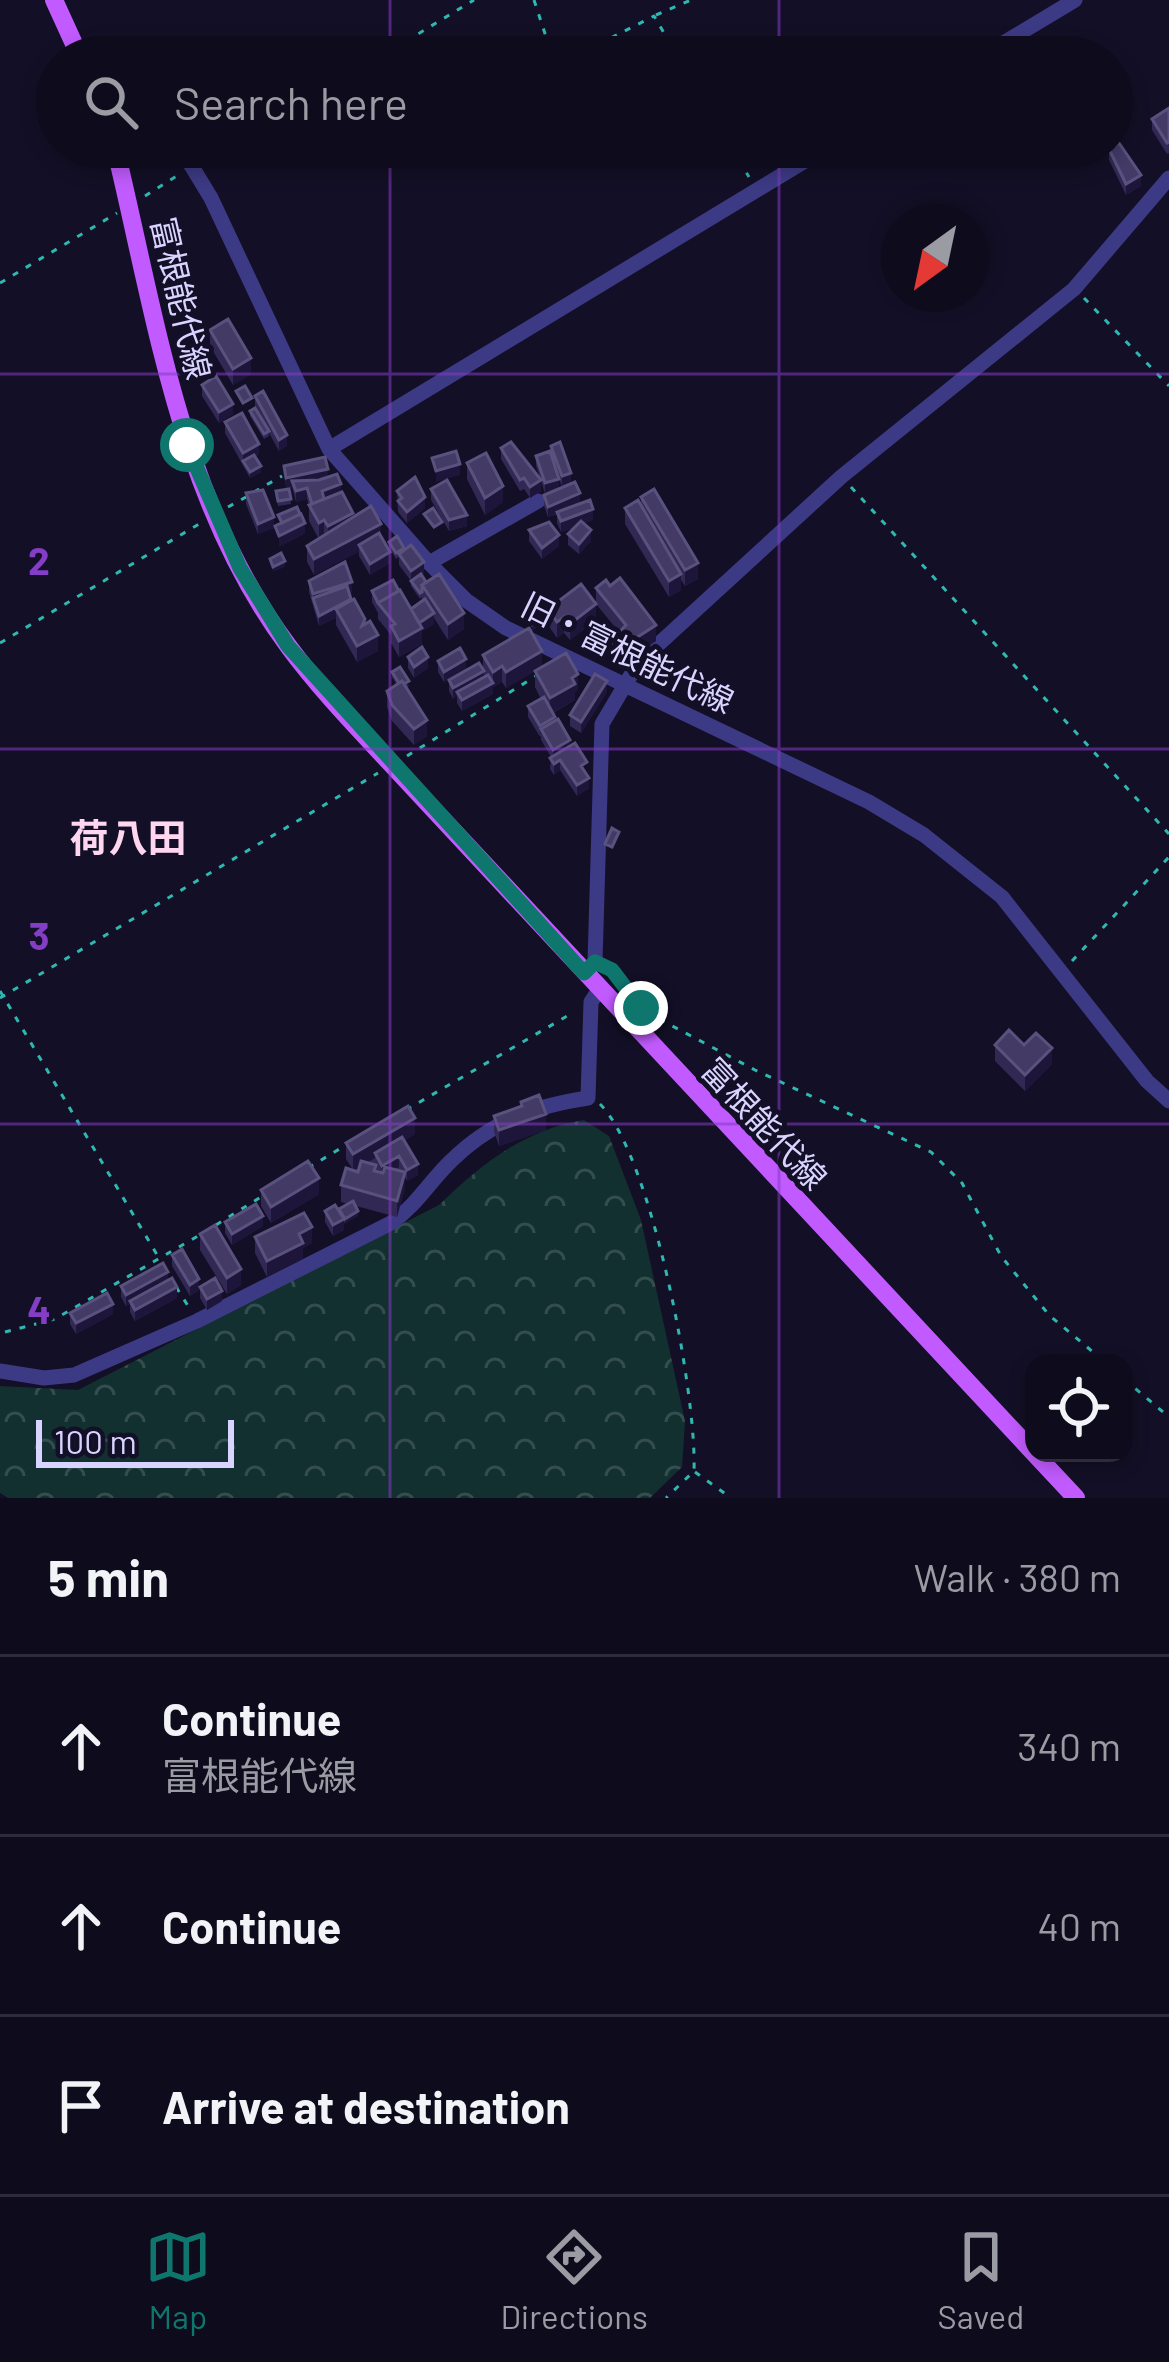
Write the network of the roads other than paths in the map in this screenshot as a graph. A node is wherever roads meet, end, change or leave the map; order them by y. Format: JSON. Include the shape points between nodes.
{"nodes":[{"id":1,"x":54,"y":0,"type":"edge"},
{"id":2,"x":1075,"y":0,"type":"edge"},
{"id":3,"x":70,"y":36,"type":"edge"},
{"id":4,"x":1015,"y":36,"type":"edge"},
{"id":5,"x":120,"y":168,"type":"edge"},
{"id":6,"x":195,"y":168,"type":"edge"},
{"id":7,"x":792,"y":168,"type":"edge"},
{"id":8,"x":1169,"y":178,"type":"edge"},
{"id":9,"x":329,"y":449,"type":"junction"},
{"id":10,"x":538,"y":501,"type":"dead end"},
{"id":11,"x":429,"y":563,"type":"junction"},
{"id":12,"x":626,"y":684,"type":"junction"},
{"id":13,"x":584,"y":973,"type":"junction"},
{"id":14,"x":595,"y":996,"type":"junction"},
{"id":15,"x":1169,"y":1101,"type":"edge"},
{"id":16,"x":0,"y":1371,"type":"edge"},
{"id":17,"x":1076,"y":1498,"type":"edge"}],
"edges":[{"from":1,"to":3,"type":"main road"},
{"from":2,"to":4,"type":"street"},
{"from":5,"to":13,"type":"main road","name":"富根能代線","via":[[169,381],[215,515],[288,646]]},
{"from":6,"to":9,"type":"street","name":"旧・富根能代線"},
{"from":7,"to":9,"type":"street"},
{"from":8,"to":12,"type":"street","via":[[1074,289],[842,477],[638,663]]},
{"from":9,"to":11,"type":"street","name":"旧・富根能代線"},
{"from":10,"to":11,"type":"street"},
{"from":11,"to":12,"type":"street","name":"旧・富根能代線","via":[[506,628]]},
{"from":12,"to":13,"type":"street","via":[[602,724],[595,962]]},
{"from":12,"to":15,"type":"street","name":"旧・富根能代線","via":[[924,835],[1002,897]]},
{"from":13,"to":14,"type":"main road","name":"富根能代線"},
{"from":14,"to":16,"type":"street","via":[[588,1097],[536,1106],[497,1124],[391,1223],[74,1375]]},
{"from":14,"to":17,"type":"main road","name":"富根能代線"}]}
